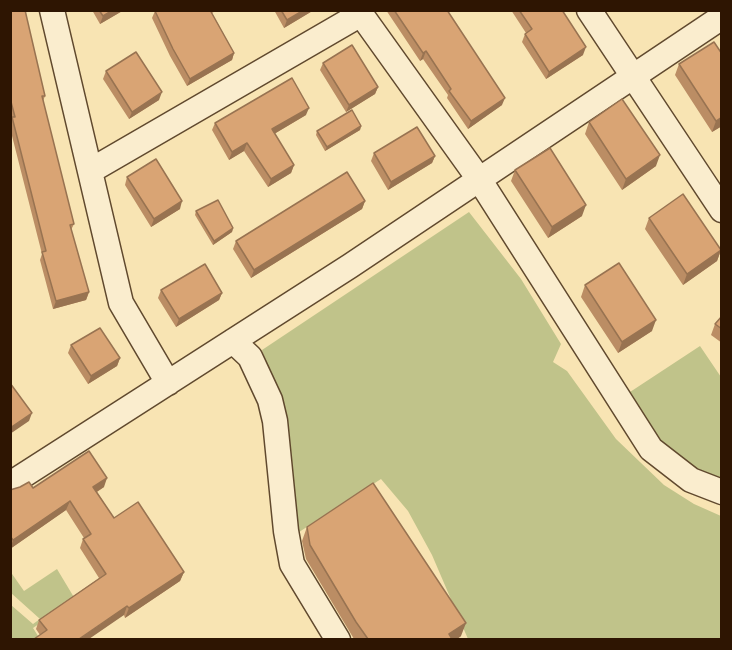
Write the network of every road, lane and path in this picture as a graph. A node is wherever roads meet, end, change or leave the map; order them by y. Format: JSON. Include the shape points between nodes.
{"nodes":[{"id":1,"x":52,"y":10,"type":"edge"},
{"id":2,"x":589,"y":10,"type":"edge"},
{"id":3,"x":359,"y":13,"type":"edge"},
{"id":4,"x":722,"y":17,"type":"edge"},
{"id":5,"x":632,"y":77,"type":"junction"},
{"id":6,"x":90,"y":171,"type":"junction"},
{"id":7,"x":479,"y":180,"type":"junction"},
{"id":8,"x":722,"y":210,"type":"edge"},
{"id":9,"x":233,"y":341,"type":"junction"},
{"id":10,"x":168,"y":383,"type":"junction"},
{"id":11,"x":10,"y":484,"type":"edge"},
{"id":12,"x":722,"y":492,"type":"edge"},
{"id":13,"x":338,"y":639,"type":"edge"}],
"edges":[{"from":1,"to":6,"type":"street"},
{"from":2,"to":5,"type":"street"},
{"from":3,"to":6,"type":"street"},
{"from":3,"to":7,"type":"street"},
{"from":4,"to":5,"type":"street"},
{"from":5,"to":7,"type":"street"},
{"from":5,"to":8,"type":"street"},
{"from":6,"to":10,"type":"street","via":[[121,303]]},
{"from":7,"to":9,"type":"street"},
{"from":7,"to":12,"type":"street","via":[[651,449],[691,480]]},
{"from":9,"to":10,"type":"street"},
{"from":9,"to":13,"type":"street","via":[[250,357],[270,400],[292,564]]},
{"from":10,"to":11,"type":"street"}]}
